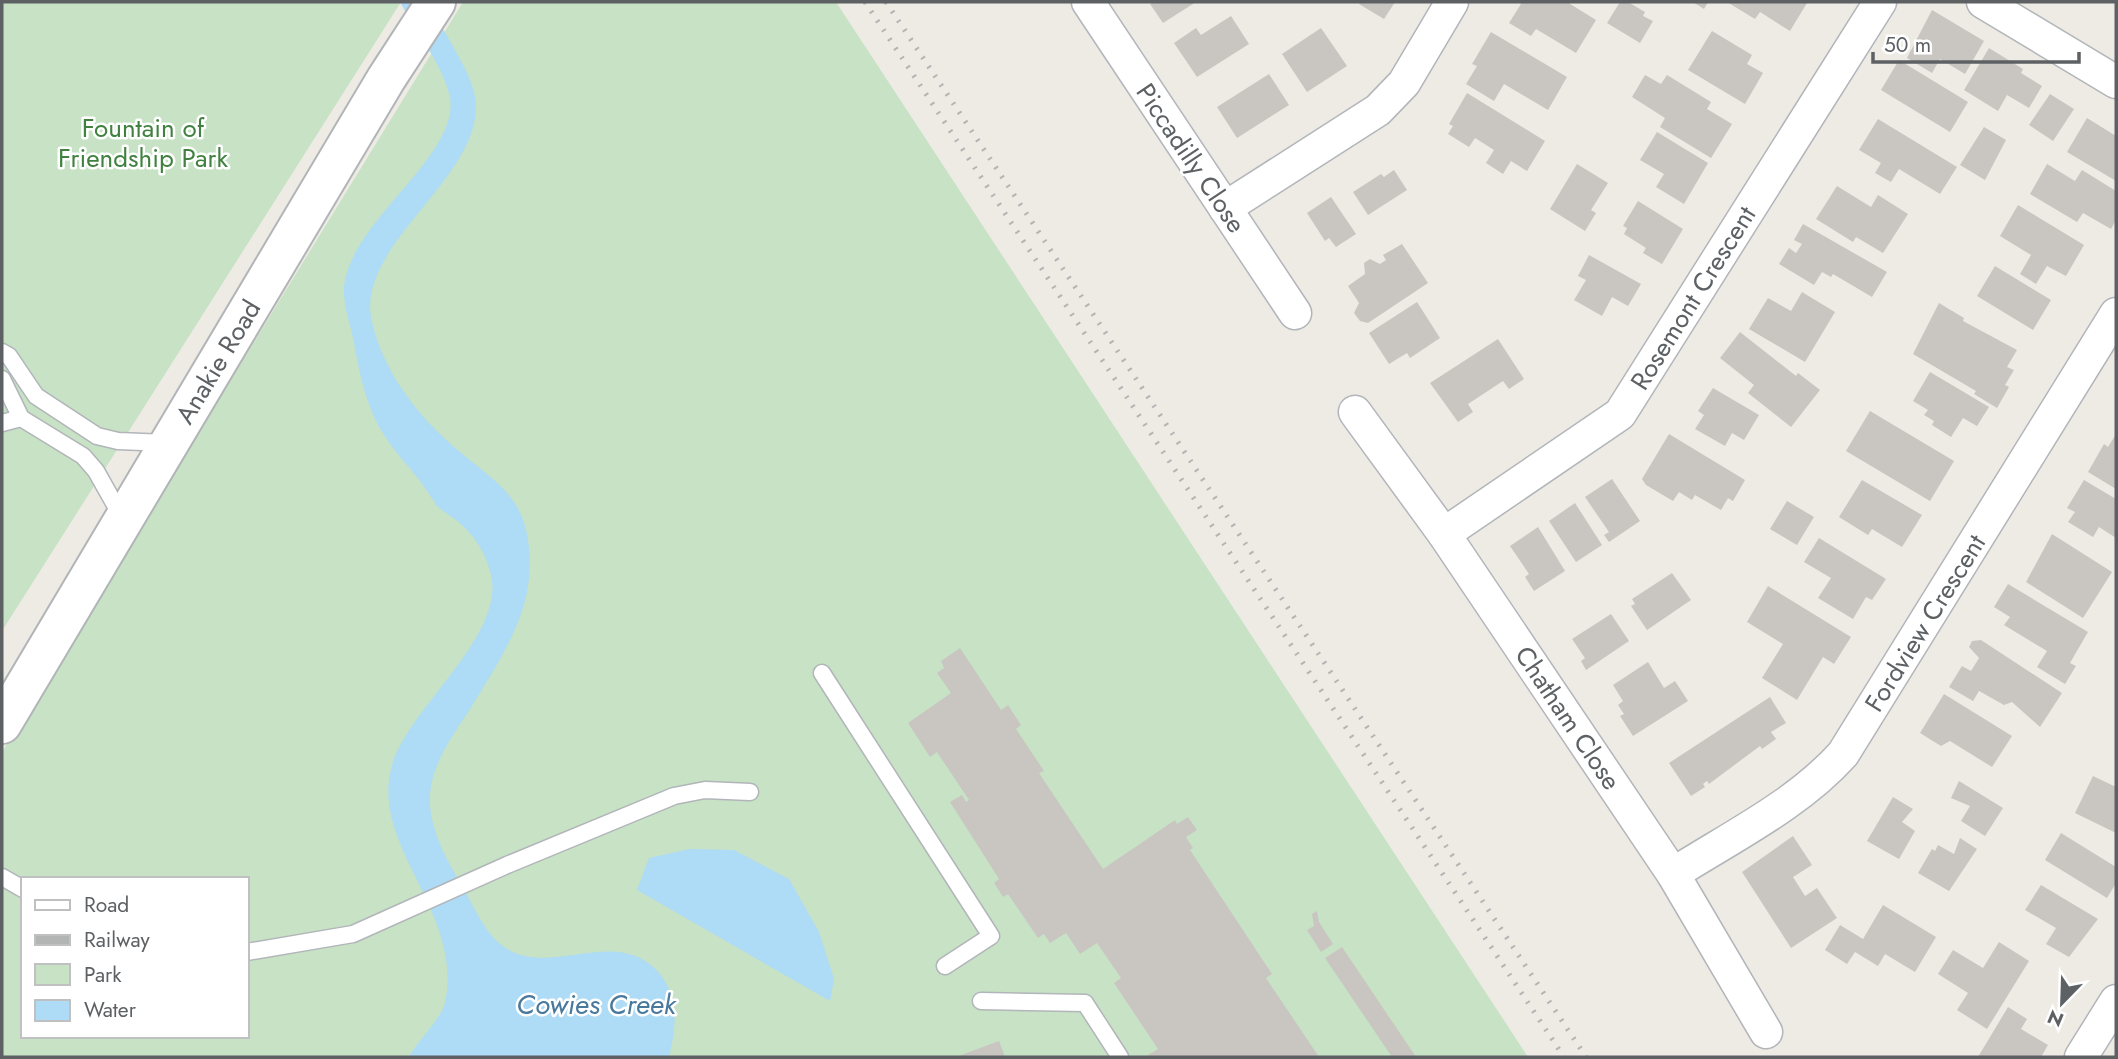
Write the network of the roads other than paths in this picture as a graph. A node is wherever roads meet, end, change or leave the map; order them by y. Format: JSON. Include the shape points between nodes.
{"nodes":[{"id":1,"x":436,"y":2,"type":"edge"},
{"id":2,"x":1088,"y":2,"type":"edge"},
{"id":3,"x":1452,"y":2,"type":"edge"},
{"id":4,"x":1880,"y":2,"type":"edge"},
{"id":5,"x":1983,"y":2,"type":"edge"},
{"id":6,"x":2116,"y":82,"type":"edge"},
{"id":7,"x":1225,"y":208,"type":"junction"},
{"id":8,"x":1295,"y":313,"type":"dead end"},
{"id":9,"x":2116,"y":314,"type":"edge"},
{"id":10,"x":2,"y":352,"type":"edge"},
{"id":11,"x":2,"y":379,"type":"edge"},
{"id":12,"x":1355,"y":412,"type":"dead end"},
{"id":13,"x":22,"y":418,"type":"junction"},
{"id":14,"x":2,"y":423,"type":"edge"},
{"id":15,"x":170,"y":443,"type":"junction"},
{"id":16,"x":124,"y":521,"type":"junction"},
{"id":17,"x":1444,"y":534,"type":"junction"},
{"id":18,"x":822,"y":673,"type":"dead end"},
{"id":19,"x":2,"y":724,"type":"edge"},
{"id":20,"x":750,"y":792,"type":"dead end"},
{"id":21,"x":1673,"y":874,"type":"junction"},
{"id":22,"x":2,"y":877,"type":"edge"},
{"id":23,"x":21,"y":888,"type":"edge"},
{"id":24,"x":248,"y":952,"type":"edge"},
{"id":25,"x":944,"y":966,"type":"dead end"},
{"id":26,"x":981,"y":1001,"type":"dead end"},
{"id":27,"x":2116,"y":1001,"type":"edge"},
{"id":28,"x":1766,"y":1032,"type":"dead end"},
{"id":29,"x":1120,"y":1057,"type":"edge"},
{"id":30,"x":2081,"y":1057,"type":"edge"}],
"edges":[{"from":1,"to":15,"type":"main road","name":"Anakie Road"},
{"from":2,"to":7,"type":"street","name":"Piccadilly Close"},
{"from":3,"to":7,"type":"street","via":[[1404,83],[1378,110]]},
{"from":4,"to":17,"type":"street","name":"Rosemont Crescent","via":[[1620,414]]},
{"from":5,"to":6,"type":"street"},
{"from":7,"to":8,"type":"street","name":"Piccadilly Close"},
{"from":9,"to":21,"type":"street","name":"Fordview Crescent","via":[[1843,754],[1791,799]]},
{"from":10,"to":15,"type":"lane","via":[[36,396],[97,436]]},
{"from":11,"to":13,"type":"lane"},
{"from":12,"to":17,"type":"street","name":"Chatham Close"},
{"from":13,"to":14,"type":"lane"},
{"from":13,"to":16,"type":"lane","via":[[83,456]]},
{"from":15,"to":16,"type":"main road","name":"Anakie Road"},
{"from":16,"to":19,"type":"main road","name":"Anakie Road"},
{"from":17,"to":21,"type":"street","name":"Chatham Close"},
{"from":18,"to":25,"type":"lane","via":[[991,936]]},
{"from":20,"to":24,"type":"lane","via":[[705,790],[674,796],[353,934]]},
{"from":21,"to":28,"type":"street","name":"Chatham Close"},
{"from":22,"to":23,"type":"lane"},
{"from":26,"to":29,"type":"lane","via":[[1084,1003]]},
{"from":27,"to":30,"type":"street"}]}
